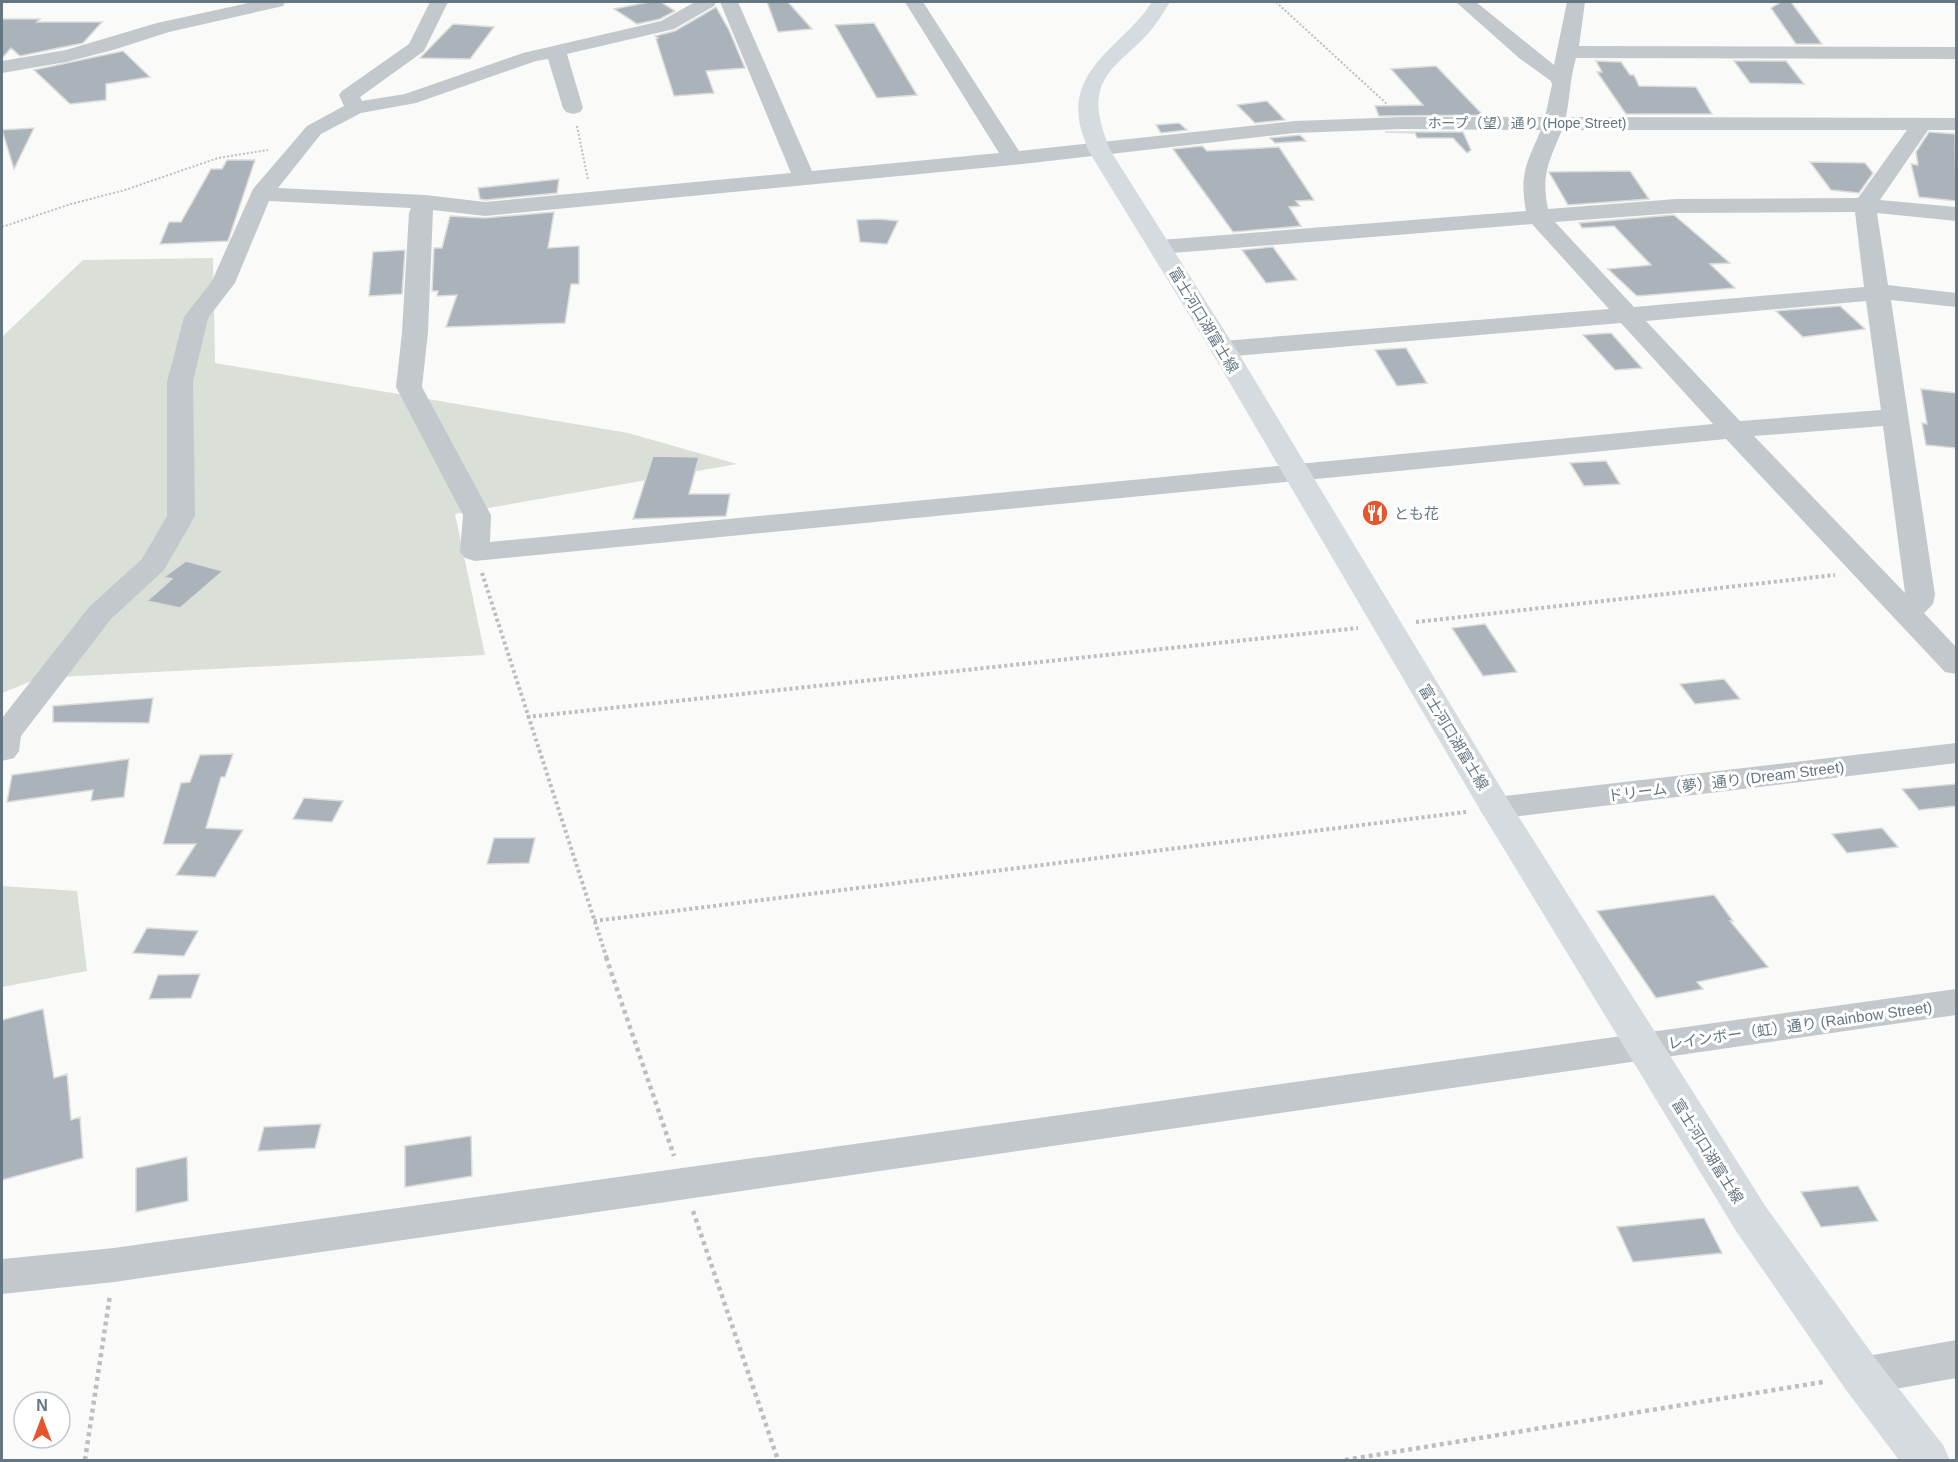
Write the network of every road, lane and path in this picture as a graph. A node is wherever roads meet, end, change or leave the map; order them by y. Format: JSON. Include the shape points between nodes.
{"nodes":[{"id":1,"x":276,"y":2,"type":"edge"},
{"id":2,"x":439,"y":2,"type":"edge"},
{"id":3,"x":707,"y":2,"type":"edge"},
{"id":4,"x":729,"y":2,"type":"edge"},
{"id":5,"x":914,"y":2,"type":"edge"},
{"id":6,"x":1161,"y":2,"type":"edge"},
{"id":7,"x":1276,"y":2,"type":"edge"},
{"id":8,"x":1466,"y":2,"type":"edge"},
{"id":9,"x":1576,"y":2,"type":"edge"},
{"id":10,"x":556,"y":51,"type":"junction"},
{"id":11,"x":1568,"y":52,"type":"junction"},
{"id":12,"x":1956,"y":53,"type":"edge"},
{"id":13,"x":2,"y":67,"type":"edge"},
{"id":14,"x":1560,"y":78,"type":"junction"},
{"id":15,"x":355,"y":108,"type":"junction"},
{"id":16,"x":573,"y":108,"type":"joint"},
{"id":17,"x":1403,"y":123,"type":"junction"},
{"id":18,"x":1554,"y":123,"type":"junction"},
{"id":19,"x":1923,"y":123,"type":"junction"},
{"id":20,"x":1956,"y":124,"type":"edge"},
{"id":21,"x":304,"y":144,"type":"junction"},
{"id":22,"x":1099,"y":150,"type":"junction"},
{"id":23,"x":1013,"y":159,"type":"junction"},
{"id":24,"x":805,"y":179,"type":"junction"},
{"id":25,"x":261,"y":194,"type":"junction"},
{"id":26,"x":592,"y":198,"type":"junction"},
{"id":27,"x":425,"y":202,"type":"junction"},
{"id":28,"x":1865,"y":205,"type":"junction"},
{"id":29,"x":1956,"y":214,"type":"edge"},
{"id":30,"x":1538,"y":217,"type":"junction"},
{"id":31,"x":2,"y":227,"type":"edge"},
{"id":32,"x":1160,"y":247,"type":"junction"},
{"id":33,"x":1876,"y":291,"type":"junction"},
{"id":34,"x":1956,"y":300,"type":"edge"},
{"id":35,"x":1627,"y":315,"type":"junction"},
{"id":36,"x":1223,"y":349,"type":"junction"},
{"id":37,"x":1894,"y":417,"type":"junction"},
{"id":38,"x":1733,"y":430,"type":"junction"},
{"id":39,"x":1295,"y":473,"type":"junction"},
{"id":40,"x":475,"y":552,"type":"junction"},
{"id":41,"x":1869,"y":572,"type":"junction"},
{"id":42,"x":1905,"y":610,"type":"junction"},
{"id":43,"x":1388,"y":625,"type":"junction"},
{"id":44,"x":1956,"y":664,"type":"edge"},
{"id":45,"x":527,"y":717,"type":"junction"},
{"id":46,"x":2,"y":751,"type":"edge"},
{"id":47,"x":1956,"y":753,"type":"edge"},
{"id":48,"x":1496,"y":808,"type":"junction"},
{"id":49,"x":594,"y":921,"type":"junction"},
{"id":50,"x":1956,"y":1002,"type":"edge"},
{"id":51,"x":1644,"y":1048,"type":"junction"},
{"id":52,"x":683,"y":1182,"type":"junction"},
{"id":53,"x":114,"y":1265,"type":"junction"},
{"id":54,"x":2,"y":1277,"type":"edge"},
{"id":55,"x":1956,"y":1359,"type":"edge"},
{"id":56,"x":1862,"y":1376,"type":"junction"},
{"id":57,"x":85,"y":1461,"type":"edge"},
{"id":58,"x":778,"y":1461,"type":"edge"},
{"id":59,"x":1345,"y":1461,"type":"edge"},
{"id":60,"x":1926,"y":1461,"type":"edge"}],
"edges":[{"from":1,"to":13,"type":"street","via":[[164,27],[66,56]]},
{"from":2,"to":15,"type":"street","via":[[417,47],[350,95]]},
{"from":3,"to":10,"type":"street","via":[[667,25]]},
{"from":4,"to":24,"type":"street"},
{"from":5,"to":23,"type":"street"},
{"from":6,"to":22,"type":"main road","name":"富士河口湖富士線","via":[[1147,24],[1110,57],[1089,90],[1090,129]]},
{"from":7,"to":17,"type":"path","via":[[1386,102]]},
{"from":8,"to":14,"type":"street"},
{"from":9,"to":11,"type":"street"},
{"from":10,"to":15,"type":"street","via":[[409,99]]},
{"from":10,"to":16,"type":"street"},
{"from":11,"to":12,"type":"street"},
{"from":11,"to":14,"type":"street"},
{"from":14,"to":18,"type":"street"},
{"from":15,"to":21,"type":"street","via":[[314,130]]},
{"from":16,"to":26,"type":"path"},
{"from":17,"to":18,"type":"street","name":"ホープ（望）通り (Hope Street)"},
{"from":17,"to":22,"type":"street","name":"ホープ（望）通り (Hope Street)","via":[[1295,127]]},
{"from":18,"to":19,"type":"street","name":"ホープ（望）通り (Hope Street)"},
{"from":18,"to":30,"type":"street","via":[[1534,171]]},
{"from":19,"to":20,"type":"street","name":"ホープ（望）通り (Hope Street)"},
{"from":19,"to":28,"type":"street"},
{"from":21,"to":25,"type":"street"},
{"from":21,"to":31,"type":"path","via":[[218,158]]},
{"from":22,"to":23,"type":"street","name":"ホープ（望）通り (Hope Street)"},
{"from":22,"to":32,"type":"main road","name":"富士河口湖富士線"},
{"from":23,"to":24,"type":"street","name":"ホープ（望）通り (Hope Street)"},
{"from":24,"to":26,"type":"street","name":"ホープ（望）通り (Hope Street)"},
{"from":25,"to":27,"type":"street","name":"ホープ（望）通り (Hope Street)"},
{"from":25,"to":46,"type":"street","via":[[223,284],[196,317],[180,382],[181,516],[154,564],[100,613],[5,735]]},
{"from":26,"to":27,"type":"street","name":"ホープ（望）通り (Hope Street)","via":[[485,209]]},
{"from":27,"to":40,"type":"street","via":[[420,213],[409,387],[477,515]]},
{"from":28,"to":29,"type":"street"},
{"from":28,"to":30,"type":"street","via":[[1696,206]]},
{"from":28,"to":33,"type":"street"},
{"from":30,"to":32,"type":"street"},
{"from":30,"to":35,"type":"street"},
{"from":32,"to":36,"type":"main road","name":"富士河口湖富士線"},
{"from":33,"to":34,"type":"street"},
{"from":33,"to":35,"type":"street"},
{"from":33,"to":37,"type":"street"},
{"from":35,"to":36,"type":"street"},
{"from":35,"to":38,"type":"street"},
{"from":36,"to":39,"type":"main road","name":"富士河口湖富士線"},
{"from":37,"to":38,"type":"street"},
{"from":37,"to":42,"type":"street","via":[[1920,594],[1918,604]]},
{"from":38,"to":39,"type":"street"},
{"from":38,"to":41,"type":"street"},
{"from":39,"to":40,"type":"street"},
{"from":39,"to":43,"type":"main road","name":"富士河口湖富士線"},
{"from":40,"to":45,"type":"path"},
{"from":41,"to":42,"type":"street"},
{"from":41,"to":43,"type":"path"},
{"from":42,"to":44,"type":"street"},
{"from":43,"to":45,"type":"path"},
{"from":43,"to":48,"type":"main road","name":"富士河口湖富士線"},
{"from":45,"to":49,"type":"path"},
{"from":47,"to":48,"type":"street","name":"ドリーム（夢）通り (Dream Street)"},
{"from":48,"to":49,"type":"path"},
{"from":48,"to":51,"type":"main road","name":"富士河口湖富士線"},
{"from":49,"to":52,"type":"path"},
{"from":50,"to":51,"type":"street","name":"レインボー（虹）通り (Rainbow Street)"},
{"from":51,"to":52,"type":"street","name":"レインボー（虹）通り (Rainbow Street)"},
{"from":51,"to":56,"type":"main road","name":"富士河口湖富士線","via":[[1750,1219]]},
{"from":52,"to":53,"type":"street","name":"レインボー（虹）通り (Rainbow Street)"},
{"from":52,"to":58,"type":"path"},
{"from":53,"to":54,"type":"street","name":"レインボー（虹）通り (Rainbow Street)"},
{"from":53,"to":57,"type":"path"},
{"from":55,"to":56,"type":"street"},
{"from":56,"to":59,"type":"path"},
{"from":56,"to":60,"type":"main road","name":"富士河口湖富士線"}]}
